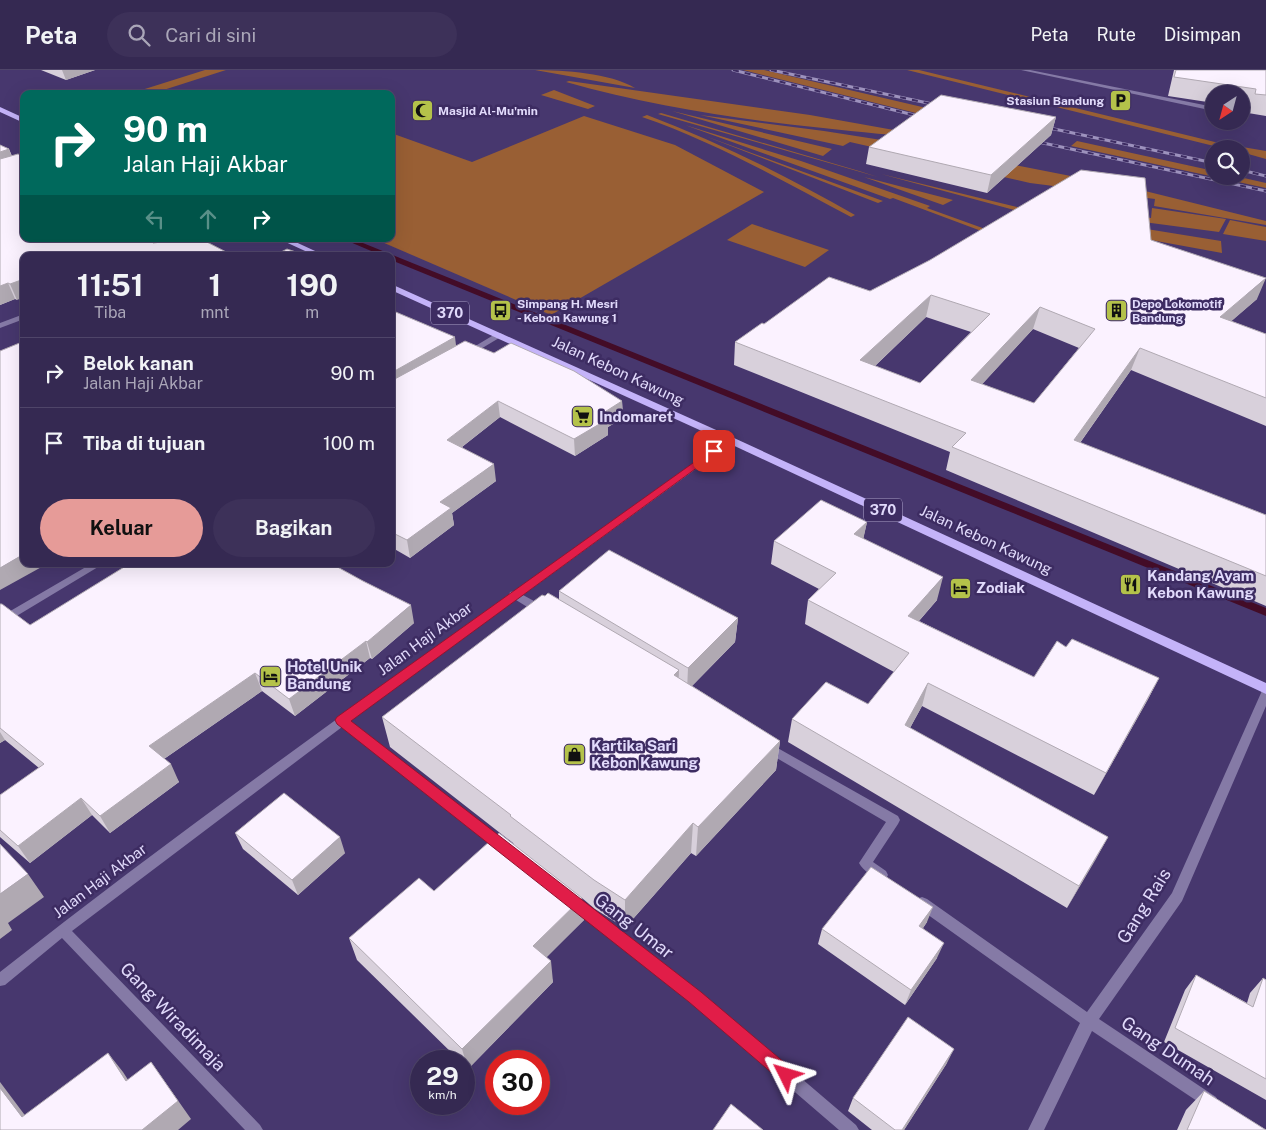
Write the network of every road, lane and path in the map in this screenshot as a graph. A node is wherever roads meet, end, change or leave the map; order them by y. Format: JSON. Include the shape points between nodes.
{"nodes":[{"id":1,"x":1023,"y":70,"type":"edge"},
{"id":2,"x":1205,"y":107,"type":"edge"},
{"id":3,"x":0,"y":109,"type":"edge"},
{"id":4,"x":20,"y":118,"type":"edge"},
{"id":5,"x":290,"y":242,"type":"edge"},
{"id":6,"x":313,"y":252,"type":"edge"},
{"id":7,"x":395,"y":289,"type":"edge"},
{"id":8,"x":20,"y":318,"type":"edge"},
{"id":9,"x":0,"y":326,"type":"edge"},
{"id":10,"x":500,"y":335,"type":"junction"},
{"id":11,"x":458,"y":358,"type":"edge"},
{"id":12,"x":730,"y":440,"type":"junction"},
{"id":13,"x":93,"y":567,"type":"edge"},
{"id":14,"x":514,"y":594,"type":"junction"},
{"id":15,"x":554,"y":618,"type":"edge"},
{"id":16,"x":0,"y":622,"type":"edge"},
{"id":17,"x":1266,"y":691,"type":"edge"},
{"id":18,"x":342,"y":720,"type":"junction"},
{"id":19,"x":758,"y":742,"type":"edge"},
{"id":20,"x":514,"y":856,"type":"edge"},
{"id":21,"x":889,"y":880,"type":"edge"},
{"id":22,"x":562,"y":893,"type":"edge"},
{"id":23,"x":913,"y":897,"type":"edge"},
{"id":24,"x":63,"y":930,"type":"junction"},
{"id":25,"x":0,"y":980,"type":"edge"},
{"id":26,"x":1089,"y":1021,"type":"junction"},
{"id":27,"x":1226,"y":1113,"type":"edge"},
{"id":28,"x":255,"y":1130,"type":"edge"},
{"id":29,"x":851,"y":1130,"type":"edge"},
{"id":30,"x":1036,"y":1130,"type":"edge"}],
"edges":[{"from":1,"to":2,"type":"street"},
{"from":3,"to":4,"type":"main road"},
{"from":5,"to":6,"type":"main road"},
{"from":7,"to":10,"type":"main road","name":"Jalan Kebon Kawung","number":"370"},
{"from":8,"to":9,"type":"street"},
{"from":10,"to":11,"type":"street"},
{"from":10,"to":12,"type":"main road","name":"Jalan Kebon Kawung","number":"370"},
{"from":12,"to":14,"type":"street","name":"Jalan Haji Akbar"},
{"from":12,"to":17,"type":"main road","name":"Jalan Kebon Kawung","number":"370"},
{"from":13,"to":16,"type":"street"},
{"from":14,"to":15,"type":"street"},
{"from":14,"to":18,"type":"street","name":"Jalan Haji Akbar"},
{"from":17,"to":26,"type":"street","name":"Gang Rais","via":[[1177,897]]},
{"from":18,"to":20,"type":"street"},
{"from":18,"to":24,"type":"street","name":"Jalan Haji Akbar"},
{"from":19,"to":21,"type":"street","via":[[894,820],[865,863]]},
{"from":22,"to":29,"type":"street","name":"Gang Umar","via":[[695,997]]},
{"from":23,"to":26,"type":"street","name":"Gang Dumah"},
{"from":24,"to":25,"type":"street","name":"Jalan Haji Akbar"},
{"from":24,"to":28,"type":"street","name":"Gang Wiradimaja"},
{"from":26,"to":27,"type":"street","name":"Gang Dumah"},
{"from":26,"to":30,"type":"street","name":"Gang Rais"}]}
